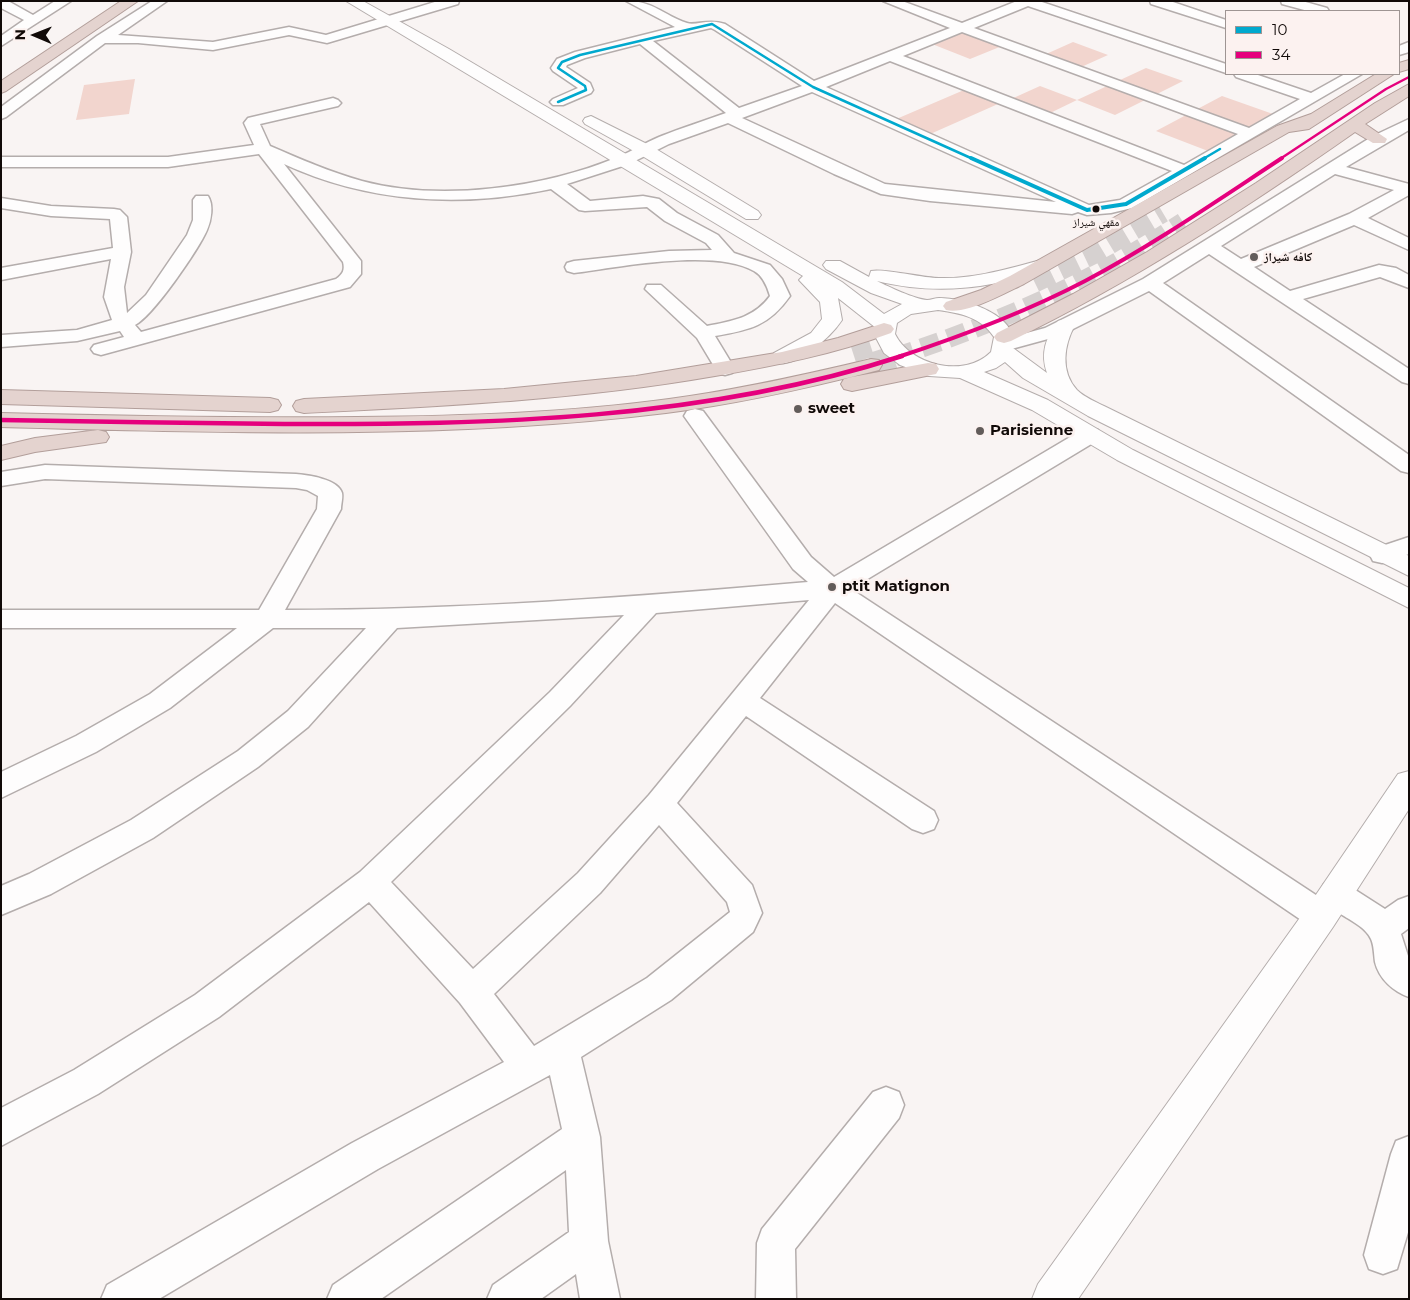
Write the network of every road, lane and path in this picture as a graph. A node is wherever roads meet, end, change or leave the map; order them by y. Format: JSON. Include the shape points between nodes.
{"nodes":[{"id":1,"x":65,"y":1,"type":"edge"},
{"id":2,"x":131,"y":1,"type":"edge"},
{"id":3,"x":161,"y":1,"type":"edge"},
{"id":4,"x":353,"y":1,"type":"edge"},
{"id":5,"x":380,"y":1,"type":"edge"},
{"id":6,"x":453,"y":1,"type":"edge"},
{"id":7,"x":632,"y":1,"type":"edge"},
{"id":8,"x":889,"y":1,"type":"edge"},
{"id":9,"x":1027,"y":1,"type":"edge"},
{"id":10,"x":1156,"y":1,"type":"edge"},
{"id":11,"x":1287,"y":1,"type":"edge"},
{"id":12,"x":1332,"y":1,"type":"edge"},
{"id":13,"x":1,"y":3,"type":"edge"},
{"id":14,"x":110,"y":8,"type":"edge"},
{"id":15,"x":1319,"y":10,"type":"edge"},
{"id":16,"x":405,"y":16,"type":"junction"},
{"id":17,"x":33,"y":20,"type":"junction"},
{"id":18,"x":388,"y":21,"type":"junction"},
{"id":19,"x":1225,"y":24,"type":"edge"},
{"id":20,"x":686,"y":28,"type":"junction"},
{"id":21,"x":963,"y":28,"type":"junction"},
{"id":22,"x":102,"y":39,"type":"junction"},
{"id":23,"x":643,"y":40,"type":"junction"},
{"id":24,"x":1,"y":42,"type":"edge"},
{"id":25,"x":889,"y":56,"type":"junction"},
{"id":26,"x":1225,"y":69,"type":"edge"},
{"id":27,"x":1,"y":72,"type":"edge"},
{"id":28,"x":1244,"y":75,"type":"edge"},
{"id":29,"x":1354,"y":75,"type":"edge"},
{"id":30,"x":1384,"y":75,"type":"edge"},
{"id":31,"x":1409,"y":77,"type":"edge"},
{"id":32,"x":813,"y":87,"type":"junction"},
{"id":33,"x":1,"y":88,"type":"edge"},
{"id":34,"x":1409,"y":89,"type":"edge"},
{"id":35,"x":1313,"y":98,"type":"junction"},
{"id":36,"x":1,"y":100,"type":"edge"},
{"id":37,"x":333,"y":102,"type":"dead end"},
{"id":38,"x":558,"y":102,"type":"junction"},
{"id":39,"x":1,"y":114,"type":"edge"},
{"id":40,"x":733,"y":115,"type":"junction"},
{"id":41,"x":1318,"y":117,"type":"junction"},
{"id":42,"x":1356,"y":124,"type":"junction"},
{"id":43,"x":1404,"y":130,"type":"edge"},
{"id":44,"x":1249,"y":133,"type":"junction"},
{"id":45,"x":1379,"y":139,"type":"junction"},
{"id":46,"x":1332,"y":140,"type":"junction"},
{"id":47,"x":263,"y":149,"type":"junction"},
{"id":48,"x":645,"y":150,"type":"junction"},
{"id":49,"x":623,"y":161,"type":"junction"},
{"id":50,"x":1,"y":162,"type":"edge"},
{"id":51,"x":1332,"y":168,"type":"junction"},
{"id":52,"x":1183,"y":170,"type":"junction"},
{"id":53,"x":554,"y":184,"type":"junction"},
{"id":54,"x":1408,"y":189,"type":"edge"},
{"id":55,"x":202,"y":200,"type":"dead end"},
{"id":56,"x":1,"y":203,"type":"edge"},
{"id":57,"x":1087,"y":210,"type":"junction"},
{"id":58,"x":1163,"y":213,"type":"tunnel mouth"},
{"id":59,"x":1354,"y":218,"type":"junction"},
{"id":60,"x":1183,"y":222,"type":"tunnel mouth"},
{"id":61,"x":769,"y":226,"type":"dead end"},
{"id":62,"x":1409,"y":245,"type":"edge"},
{"id":63,"x":1210,"y":247,"type":"junction"},
{"id":64,"x":122,"y":252,"type":"junction"},
{"id":65,"x":728,"y":257,"type":"junction"},
{"id":66,"x":789,"y":259,"type":"junction"},
{"id":67,"x":760,"y":266,"type":"junction"},
{"id":68,"x":1041,"y":266,"type":"junction"},
{"id":69,"x":1239,"y":266,"type":"junction"},
{"id":70,"x":574,"y":267,"type":"dead end"},
{"id":71,"x":1,"y":274,"type":"edge"},
{"id":72,"x":1150,"y":282,"type":"junction"},
{"id":73,"x":1409,"y":282,"type":"edge"},
{"id":74,"x":654,"y":289,"type":"dead end"},
{"id":75,"x":1287,"y":298,"type":"junction"},
{"id":76,"x":923,"y":305,"type":"junction"},
{"id":77,"x":953,"y":306,"type":"junction"},
{"id":78,"x":124,"y":324,"type":"junction"},
{"id":79,"x":1065,"y":325,"type":"junction"},
{"id":80,"x":884,"y":327,"type":"junction"},
{"id":81,"x":704,"y":332,"type":"junction"},
{"id":82,"x":138,"y":340,"type":"junction"},
{"id":83,"x":1,"y":341,"type":"edge"},
{"id":84,"x":1004,"y":344,"type":"junction"},
{"id":85,"x":100,"y":349,"type":"dead end"},
{"id":86,"x":782,"y":358,"type":"junction"},
{"id":87,"x":725,"y":369,"type":"junction"},
{"id":88,"x":928,"y":369,"type":"junction"},
{"id":89,"x":963,"y":371,"type":"junction"},
{"id":90,"x":1409,"y":378,"type":"edge"},
{"id":91,"x":6,"y":397,"type":"edge"},
{"id":92,"x":1072,"y":398,"type":"junction"},
{"id":93,"x":304,"y":406,"type":"junction"},
{"id":94,"x":695,"y":416,"type":"junction"},
{"id":95,"x":1,"y":420,"type":"edge"},
{"id":96,"x":326,"y":424,"type":"junction"},
{"id":97,"x":386,"y":425,"type":"junction"},
{"id":98,"x":1090,"y":435,"type":"junction"},
{"id":99,"x":1,"y":453,"type":"edge"},
{"id":100,"x":1409,"y":466,"type":"edge"},
{"id":101,"x":1,"y":478,"type":"edge"},
{"id":102,"x":1409,"y":545,"type":"edge"},
{"id":103,"x":1382,"y":555,"type":"junction"},
{"id":104,"x":1409,"y":567,"type":"edge"},
{"id":105,"x":832,"y":589,"type":"junction"},
{"id":106,"x":1409,"y":599,"type":"edge"},
{"id":107,"x":650,"y":605,"type":"junction"},
{"id":108,"x":1,"y":619,"type":"edge"},
{"id":109,"x":390,"y":619,"type":"junction"},
{"id":110,"x":266,"y":620,"type":"junction"},
{"id":111,"x":743,"y":700,"type":"junction"},
{"id":112,"x":1409,"y":783,"type":"edge"},
{"id":113,"x":1,"y":786,"type":"edge"},
{"id":114,"x":659,"y":804,"type":"junction"},
{"id":115,"x":923,"y":820,"type":"dead end"},
{"id":116,"x":371,"y":882,"type":"junction"},
{"id":117,"x":1,"y":901,"type":"edge"},
{"id":118,"x":1328,"y":905,"type":"junction"},
{"id":119,"x":1409,"y":910,"type":"edge"},
{"id":120,"x":1383,"y":929,"type":"junction"},
{"id":121,"x":1409,"y":982,"type":"edge"},
{"id":122,"x":472,"y":992,"type":"junction"},
{"id":123,"x":562,"y":1050,"type":"junction"},
{"id":124,"x":528,"y":1066,"type":"junction"},
{"id":125,"x":886,"y":1105,"type":"dead end"},
{"id":126,"x":1,"y":1128,"type":"edge"},
{"id":127,"x":582,"y":1137,"type":"junction"},
{"id":128,"x":1409,"y":1154,"type":"edge"},
{"id":129,"x":589,"y":1240,"type":"junction"},
{"id":130,"x":1383,"y":1255,"type":"dead end"},
{"id":131,"x":121,"y":1299,"type":"edge"},
{"id":132,"x":348,"y":1299,"type":"edge"},
{"id":133,"x":507,"y":1299,"type":"edge"},
{"id":134,"x":600,"y":1299,"type":"edge"},
{"id":135,"x":776,"y":1299,"type":"edge"},
{"id":136,"x":1052,"y":1299,"type":"edge"}],
"edges":[{"from":1,"to":17,"type":"street"},
{"from":2,"to":14,"type":"highway"},
{"from":3,"to":22,"type":"street"},
{"from":4,"to":18,"type":"street"},
{"from":5,"to":16,"type":"street"},
{"from":6,"to":16,"type":"street"},
{"from":7,"to":20,"type":"street"},
{"from":8,"to":21,"type":"street"},
{"from":9,"to":21,"type":"street"},
{"from":9,"to":26,"type":"street"},
{"from":10,"to":19,"type":"street"},
{"from":11,"to":15,"type":"street"},
{"from":12,"to":15,"type":"street"},
{"from":13,"to":17,"type":"street"},
{"from":14,"to":27,"type":"highway"},
{"from":14,"to":33,"type":"highway"},
{"from":14,"to":36,"type":"highway","via":[[89,38]]},
{"from":16,"to":18,"type":"street"},
{"from":16,"to":38,"type":"street"},
{"from":17,"to":24,"type":"street"},
{"from":18,"to":22,"type":"street","via":[[320,40],[289,31],[213,46]]},
{"from":18,"to":49,"type":"street"},
{"from":20,"to":23,"type":"street"},
{"from":20,"to":32,"type":"street","via":[[707,24],[720,27]]},
{"from":21,"to":25,"type":"street"},
{"from":21,"to":44,"type":"street"},
{"from":22,"to":39,"type":"street"},
{"from":23,"to":38,"type":"street","via":[[562,62],[558,68],[585,86],[586,90]]},
{"from":23,"to":40,"type":"street"},
{"from":25,"to":32,"type":"street"},
{"from":25,"to":52,"type":"street"},
{"from":28,"to":35,"type":"street"},
{"from":29,"to":35,"type":"street"},
{"from":30,"to":41,"type":"highway"},
{"from":31,"to":60,"type":"highway"},
{"from":32,"to":40,"type":"street"},
{"from":32,"to":57,"type":"street"},
{"from":34,"to":42,"type":"highway"},
{"from":35,"to":44,"type":"street"},
{"from":37,"to":47,"type":"street","via":[[253,121]]},
{"from":38,"to":48,"type":"street"},
{"from":40,"to":48,"type":"street"},
{"from":40,"to":57,"type":"street","via":[[881,189]]},
{"from":41,"to":58,"type":"highway"},
{"from":41,"to":68,"type":"highway","via":[[1274,134]]},
{"from":42,"to":45,"type":"highway"},
{"from":42,"to":46,"type":"highway"},
{"from":43,"to":45,"type":"street"},
{"from":44,"to":52,"type":"street"},
{"from":45,"to":51,"type":"street"},
{"from":46,"to":51,"type":"highway","via":[[1334,149],[1327,161]]},
{"from":46,"to":84,"type":"highway","via":[[1235,205]]},
{"from":47,"to":50,"type":"street","via":[[174,161]]},
{"from":47,"to":53,"type":"street","via":[[303,167],[387,191],[457,196]]},
{"from":47,"to":82,"type":"street","via":[[352,261],[351,278],[343,283]]},
{"from":48,"to":49,"type":"street"},
{"from":48,"to":61,"type":"street"},
{"from":49,"to":53,"type":"street"},
{"from":49,"to":66,"type":"street"},
{"from":51,"to":54,"type":"street"},
{"from":51,"to":63,"type":"street"},
{"from":52,"to":57,"type":"street","via":[[1126,204]]},
{"from":53,"to":65,"type":"street","via":[[585,206],[653,203],[671,217],[712,239]]},
{"from":54,"to":59,"type":"street"},
{"from":55,"to":78,"type":"street","via":[[203,220],[193,240],[144,309]]},
{"from":56,"to":64,"type":"street","via":[[51,211],[114,214],[118,217]]},
{"from":59,"to":62,"type":"street"},
{"from":59,"to":69,"type":"street"},
{"from":63,"to":69,"type":"street"},
{"from":63,"to":72,"type":"street"},
{"from":64,"to":71,"type":"street"},
{"from":64,"to":78,"type":"street","via":[[115,279],[114,303]]},
{"from":65,"to":67,"type":"street"},
{"from":65,"to":70,"type":"street","via":[[698,255]]},
{"from":66,"to":67,"type":"street"},
{"from":66,"to":80,"type":"street","via":[[841,290]]},
{"from":66,"to":86,"type":"street","via":[[826,294],[833,314],[818,337]]},
{"from":67,"to":81,"type":"street","via":[[775,280],[780,296],[772,310],[754,322]]},
{"from":68,"to":76,"type":"street","via":[[990,281],[941,284],[902,280],[823,259],[878,289]]},
{"from":68,"to":77,"type":"highway","via":[[1003,287]]},
{"from":69,"to":75,"type":"street"},
{"from":72,"to":79,"type":"street"},
{"from":72,"to":100,"type":"street"},
{"from":73,"to":75,"type":"street","via":[[1389,272],[1379,271]]},
{"from":74,"to":81,"type":"street"},
{"from":75,"to":90,"type":"street"},
{"from":76,"to":77,"type":"street"},
{"from":76,"to":80,"type":"street","via":[[899,312]]},
{"from":77,"to":84,"type":"street","via":[[991,321]]},
{"from":78,"to":82,"type":"street"},
{"from":78,"to":83,"type":"street","via":[[62,336]]},
{"from":79,"to":84,"type":"street","via":[[1037,337]]},
{"from":79,"to":92,"type":"street","via":[[1054,347],[1053,359],[1056,372]]},
{"from":80,"to":86,"type":"highway","via":[[845,343]]},
{"from":80,"to":88,"type":"street","via":[[886,343],[898,357]]},
{"from":81,"to":87,"type":"street","via":[[717,348]]},
{"from":82,"to":85,"type":"street"},
{"from":84,"to":89,"type":"street","via":[[998,357],[989,364]]},
{"from":84,"to":92,"type":"street","via":[[1031,373]]},
{"from":86,"to":87,"type":"highway"},
{"from":87,"to":93,"type":"highway","via":[[636,383],[513,396]]},
{"from":88,"to":89,"type":"street"},
{"from":88,"to":94,"type":"highway","via":[[768,404]]},
{"from":89,"to":98,"type":"street","via":[[1015,393]]},
{"from":91,"to":93,"type":"highway"},
{"from":92,"to":103,"type":"street"},
{"from":93,"to":97,"type":"highway","via":[[455,408],[627,397],[862,359],[782,388],[632,411],[454,424]]},
{"from":94,"to":97,"type":"highway","via":[[500,434],[429,432]]},
{"from":94,"to":105,"type":"street","via":[[802,563]]},
{"from":95,"to":96,"type":"highway"},
{"from":96,"to":97,"type":"highway"},
{"from":96,"to":99,"type":"highway","via":[[224,433],[86,438]]},
{"from":98,"to":105,"type":"street"},
{"from":98,"to":106,"type":"street"},
{"from":101,"to":110,"type":"street","via":[[44,472],[296,481],[323,487],[330,493],[329,509]]},
{"from":102,"to":103,"type":"street"},
{"from":103,"to":104,"type":"street"},
{"from":105,"to":107,"type":"street"},
{"from":105,"to":111,"type":"street"},
{"from":105,"to":118,"type":"street"},
{"from":107,"to":109,"type":"street"},
{"from":107,"to":116,"type":"street","via":[[560,699]]},
{"from":108,"to":110,"type":"street"},
{"from":109,"to":110,"type":"street"},
{"from":109,"to":117,"type":"street","via":[[298,719],[248,759],[142,829],[87,860]]},
{"from":110,"to":113,"type":"street","via":[[160,701],[86,744]]},
{"from":111,"to":114,"type":"street"},
{"from":111,"to":115,"type":"street"},
{"from":112,"to":118,"type":"street"},
{"from":114,"to":122,"type":"street","via":[[578,894]]},
{"from":114,"to":123,"type":"street","via":[[741,894],[746,913],[742,922],[659,989]]},
{"from":116,"to":122,"type":"street"},
{"from":116,"to":126,"type":"street","via":[[200,1011],[86,1082]]},
{"from":118,"to":120,"type":"street","via":[[1370,916]]},
{"from":118,"to":136,"type":"street"},
{"from":119,"to":120,"type":"street"},
{"from":120,"to":121,"type":"street","via":[[1392,965]]},
{"from":122,"to":124,"type":"street"},
{"from":123,"to":124,"type":"street"},
{"from":123,"to":127,"type":"street"},
{"from":124,"to":131,"type":"street","via":[[302,1192]]},
{"from":125,"to":135,"type":"street","via":[[776,1243]]},
{"from":127,"to":129,"type":"street"},
{"from":127,"to":132,"type":"street"},
{"from":128,"to":130,"type":"street"},
{"from":129,"to":133,"type":"street"},
{"from":129,"to":134,"type":"street"}]}
